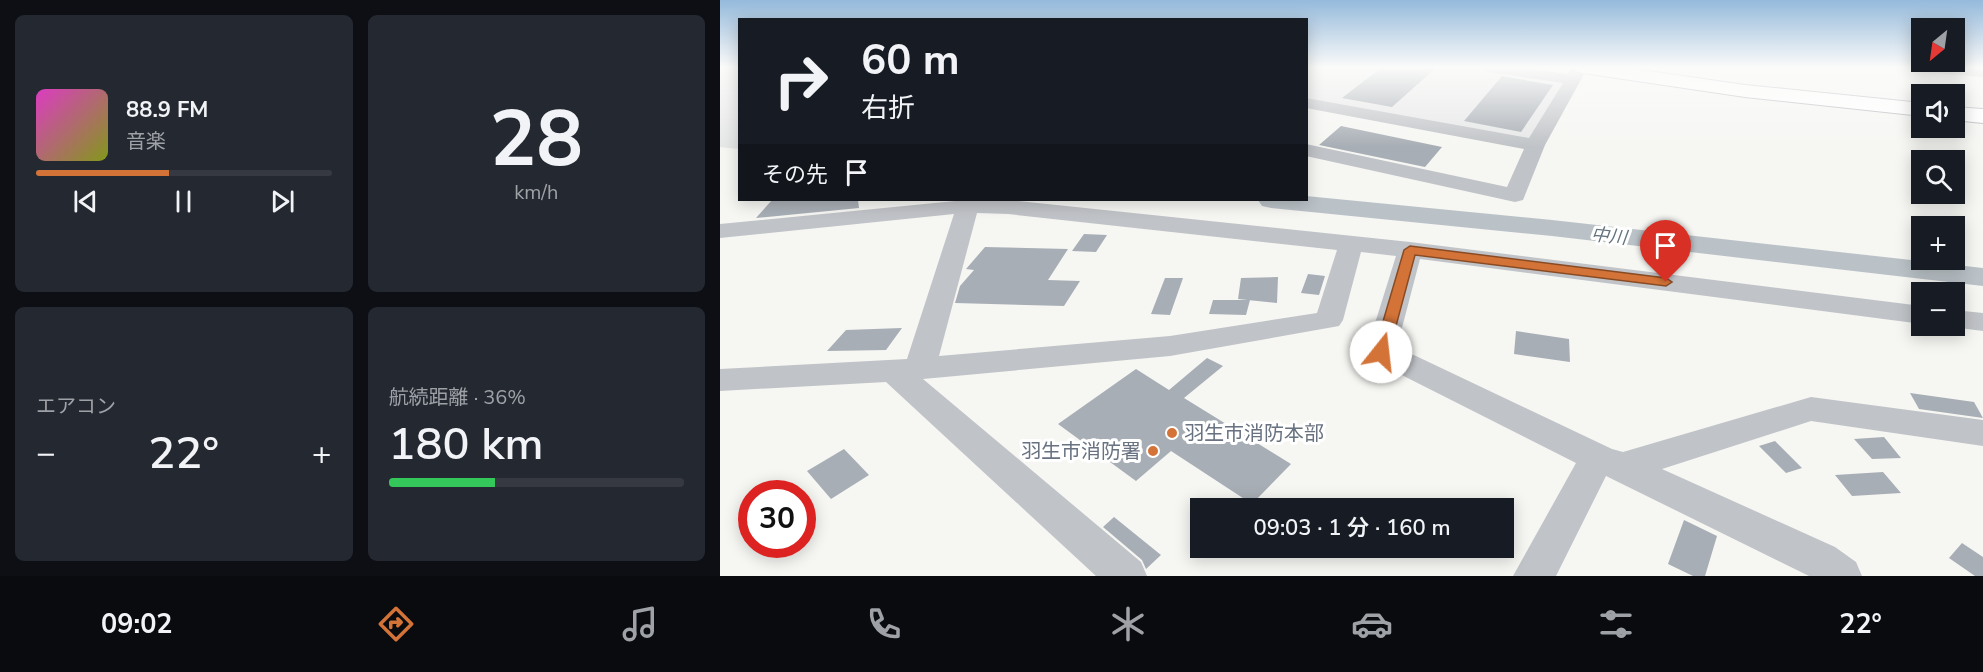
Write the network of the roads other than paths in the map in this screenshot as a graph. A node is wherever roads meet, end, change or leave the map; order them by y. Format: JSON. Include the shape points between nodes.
{"nodes":[{"id":1,"x":1565,"y":94,"type":"edge"},
{"id":2,"x":1766,"y":94,"type":"edge"},
{"id":3,"x":1809,"y":94,"type":"edge"},
{"id":4,"x":1308,"y":103,"type":"edge"},
{"id":5,"x":1911,"y":104,"type":"edge"},
{"id":6,"x":1911,"y":109,"type":"edge"},
{"id":7,"x":1965,"y":109,"type":"edge"},
{"id":8,"x":1983,"y":111,"type":"edge"},
{"id":9,"x":1965,"y":114,"type":"edge"},
{"id":10,"x":1983,"y":116,"type":"edge"},
{"id":11,"x":1535,"y":145,"type":"junction"},
{"id":12,"x":1308,"y":150,"type":"edge"},
{"id":13,"x":1005,"y":203,"type":"edge"},
{"id":14,"x":968,"y":206,"type":"junction"},
{"id":15,"x":720,"y":231,"type":"edge"},
{"id":16,"x":1351,"y":244,"type":"junction"},
{"id":17,"x":1410,"y":250,"type":"junction"},
{"id":18,"x":1911,"y":314,"type":"edge"},
{"id":19,"x":1965,"y":320,"type":"edge"},
{"id":20,"x":1983,"y":322,"type":"edge"},
{"id":21,"x":907,"y":370,"type":"junction"},
{"id":22,"x":720,"y":380,"type":"edge"},
{"id":23,"x":1983,"y":433,"type":"edge"},
{"id":24,"x":1610,"y":462,"type":"junction"},
{"id":25,"x":1125,"y":576,"type":"edge"},
{"id":26,"x":1534,"y":576,"type":"edge"},
{"id":27,"x":1841,"y":576,"type":"edge"}],
"edges":[{"from":1,"to":11,"type":"street"},
{"from":2,"to":6,"type":"main road"},
{"from":3,"to":5,"type":"main road"},
{"from":4,"to":11,"type":"street"},
{"from":7,"to":8,"type":"main road"},
{"from":9,"to":10,"type":"main road"},
{"from":11,"to":12,"type":"street","via":[[1515,195]]},
{"from":13,"to":14,"type":"street"},
{"from":13,"to":16,"type":"street"},
{"from":14,"to":15,"type":"street"},
{"from":14,"to":21,"type":"street"},
{"from":16,"to":17,"type":"street"},
{"from":16,"to":21,"type":"street","via":[[1329,320],[1170,346]]},
{"from":17,"to":18,"type":"street"},
{"from":17,"to":24,"type":"street","via":[[1381,352]]},
{"from":19,"to":20,"type":"street"},
{"from":21,"to":22,"type":"street"},
{"from":21,"to":25,"type":"street"},
{"from":23,"to":24,"type":"street","via":[[1811,409]]},
{"from":24,"to":26,"type":"street"},
{"from":24,"to":27,"type":"street","via":[[1820,560]]}]}
